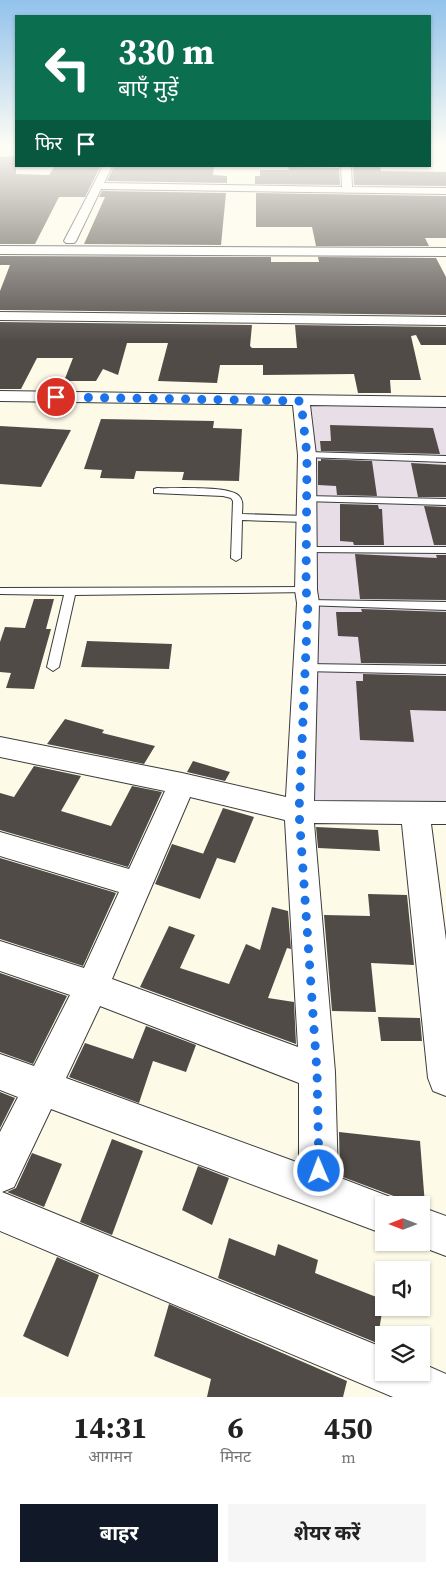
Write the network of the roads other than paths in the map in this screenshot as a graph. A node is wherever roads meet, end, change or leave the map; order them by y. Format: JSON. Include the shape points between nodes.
{"nodes":[{"id":1,"x":85,"y":212,"type":"edge"},
{"id":2,"x":0,"y":241,"type":"edge"},
{"id":3,"x":70,"y":241,"type":"junction"},
{"id":4,"x":446,"y":242,"type":"edge"},
{"id":5,"x":0,"y":250,"type":"edge"},
{"id":6,"x":446,"y":252,"type":"edge"},
{"id":7,"x":0,"y":316,"type":"edge"},
{"id":8,"x":446,"y":321,"type":"edge"},
{"id":9,"x":0,"y":396,"type":"edge"},
{"id":10,"x":301,"y":401,"type":"junction"},
{"id":11,"x":446,"y":402,"type":"edge"},
{"id":12,"x":307,"y":455,"type":"junction"},
{"id":13,"x":446,"y":459,"type":"edge"},
{"id":14,"x":157,"y":491,"type":"dead end"},
{"id":15,"x":446,"y":502,"type":"edge"},
{"id":16,"x":306,"y":509,"type":"junction"},
{"id":17,"x":237,"y":517,"type":"junction"},
{"id":18,"x":307,"y":550,"type":"junction"},
{"id":19,"x":446,"y":550,"type":"edge"},
{"id":20,"x":236,"y":558,"type":"dead end"},
{"id":21,"x":0,"y":591,"type":"edge"},
{"id":22,"x":70,"y":592,"type":"junction"},
{"id":23,"x":307,"y":597,"type":"junction"},
{"id":24,"x":446,"y":606,"type":"edge"},
{"id":25,"x":53,"y":667,"type":"dead end"},
{"id":26,"x":306,"y":668,"type":"junction"},
{"id":27,"x":446,"y":670,"type":"edge"},
{"id":28,"x":0,"y":747,"type":"edge"},
{"id":29,"x":182,"y":784,"type":"junction"},
{"id":30,"x":299,"y":812,"type":"junction"},
{"id":31,"x":431,"y":813,"type":"edge"},
{"id":32,"x":0,"y":844,"type":"edge"},
{"id":33,"x":138,"y":884,"type":"junction"},
{"id":34,"x":0,"y":956,"type":"edge"},
{"id":35,"x":92,"y":987,"type":"junction"},
{"id":36,"x":0,"y":1072,"type":"edge"},
{"id":37,"x":317,"y":1072,"type":"junction"},
{"id":38,"x":446,"y":1078,"type":"edge"},
{"id":39,"x":42,"y":1087,"type":"junction"},
{"id":40,"x":0,"y":1172,"type":"edge"},
{"id":41,"x":319,"y":1191,"type":"junction"},
{"id":42,"x":0,"y":1211,"type":"edge"},
{"id":43,"x":375,"y":1211,"type":"edge"},
{"id":44,"x":430,"y":1230,"type":"edge"},
{"id":45,"x":446,"y":1236,"type":"edge"},
{"id":46,"x":375,"y":1367,"type":"edge"},
{"id":47,"x":409,"y":1381,"type":"edge"},
{"id":48,"x":446,"y":1397,"type":"edge"}],
"edges":[{"from":1,"to":3,"type":"street"},
{"from":2,"to":3,"type":"street"},
{"from":3,"to":4,"type":"street"},
{"from":5,"to":6,"type":"street"},
{"from":7,"to":8,"type":"street"},
{"from":9,"to":10,"type":"street"},
{"from":10,"to":11,"type":"street"},
{"from":10,"to":12,"type":"street"},
{"from":12,"to":13,"type":"lane"},
{"from":12,"to":16,"type":"street"},
{"from":14,"to":17,"type":"lane","via":[[234,496],[238,501]]},
{"from":15,"to":16,"type":"lane"},
{"from":16,"to":17,"type":"lane"},
{"from":16,"to":18,"type":"street"},
{"from":17,"to":20,"type":"lane"},
{"from":18,"to":19,"type":"lane"},
{"from":18,"to":23,"type":"street"},
{"from":21,"to":22,"type":"lane"},
{"from":22,"to":23,"type":"lane"},
{"from":22,"to":25,"type":"lane"},
{"from":23,"to":24,"type":"lane"},
{"from":23,"to":26,"type":"street"},
{"from":26,"to":27,"type":"lane"},
{"from":26,"to":30,"type":"street"},
{"from":28,"to":29,"type":"street"},
{"from":29,"to":30,"type":"street"},
{"from":29,"to":33,"type":"street"},
{"from":30,"to":31,"type":"street"},
{"from":30,"to":37,"type":"street"},
{"from":31,"to":38,"type":"street"},
{"from":32,"to":33,"type":"street"},
{"from":33,"to":35,"type":"street"},
{"from":34,"to":35,"type":"street"},
{"from":35,"to":37,"type":"street"},
{"from":35,"to":39,"type":"street"},
{"from":36,"to":39,"type":"street"},
{"from":37,"to":41,"type":"street"},
{"from":39,"to":40,"type":"street"},
{"from":39,"to":41,"type":"street"},
{"from":41,"to":43,"type":"street"},
{"from":42,"to":46,"type":"street"},
{"from":44,"to":45,"type":"street"},
{"from":47,"to":48,"type":"street"}]}
